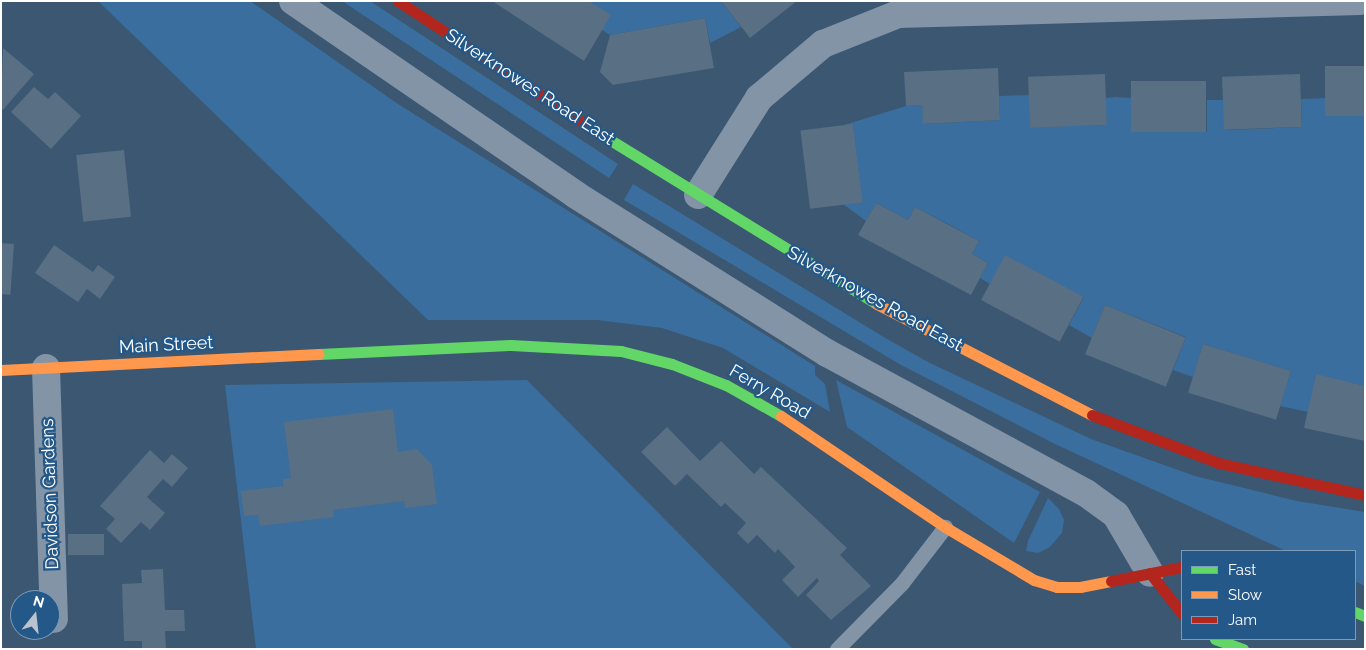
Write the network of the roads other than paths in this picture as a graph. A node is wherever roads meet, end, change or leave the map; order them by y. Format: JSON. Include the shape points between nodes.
{"nodes":[{"id":1,"x":292,"y":1,"type":"edge"},
{"id":2,"x":398,"y":1,"type":"edge"},
{"id":3,"x":1360,"y":1,"type":"edge"},
{"id":4,"x":698,"y":195,"type":"junction"},
{"id":5,"x":332,"y":355,"type":"joint"},
{"id":6,"x":46,"y":368,"type":"junction"},
{"id":7,"x":1,"y":370,"type":"edge"},
{"id":8,"x":1365,"y":495,"type":"edge"},
{"id":9,"x":945,"y":528,"type":"junction"},
{"id":10,"x":1181,"y":567,"type":"edge"},
{"id":11,"x":1150,"y":573,"type":"junction"},
{"id":12,"x":53,"y":590,"type":"edge"},
{"id":13,"x":1181,"y":613,"type":"edge"},
{"id":14,"x":1218,"y":640,"type":"edge"},
{"id":15,"x":837,"y":649,"type":"edge"},
{"id":16,"x":1243,"y":649,"type":"edge"}],
"edges":[{"from":1,"to":11,"type":"street","via":[[576,195],[827,353],[1086,493],[1116,515]]},
{"from":2,"to":4,"type":"main road","name":"Silverknowes Road East"},
{"from":3,"to":4,"type":"street","via":[[898,14],[823,44],[759,98]]},
{"from":4,"to":8,"type":"main road","name":"Silverknowes Road East","via":[[864,297],[1086,413],[1218,463]]},
{"from":5,"to":6,"type":"main road","name":"Main Street"},
{"from":5,"to":9,"type":"main road","name":"Ferry Road","via":[[511,345],[621,351],[672,364],[726,385],[783,417]]},
{"from":6,"to":7,"type":"main road","name":"Main Street"},
{"from":6,"to":12,"type":"street","name":"Davidson Gardens"},
{"from":9,"to":11,"type":"main road","name":"Ferry Road","via":[[1013,570],[1057,586],[1080,587]]},
{"from":9,"to":15,"type":"lane","via":[[902,584]]},
{"from":10,"to":11,"type":"main road","name":"Ferry Road"},
{"from":11,"to":13,"type":"main road"},
{"from":14,"to":16,"type":"main road"}]}
